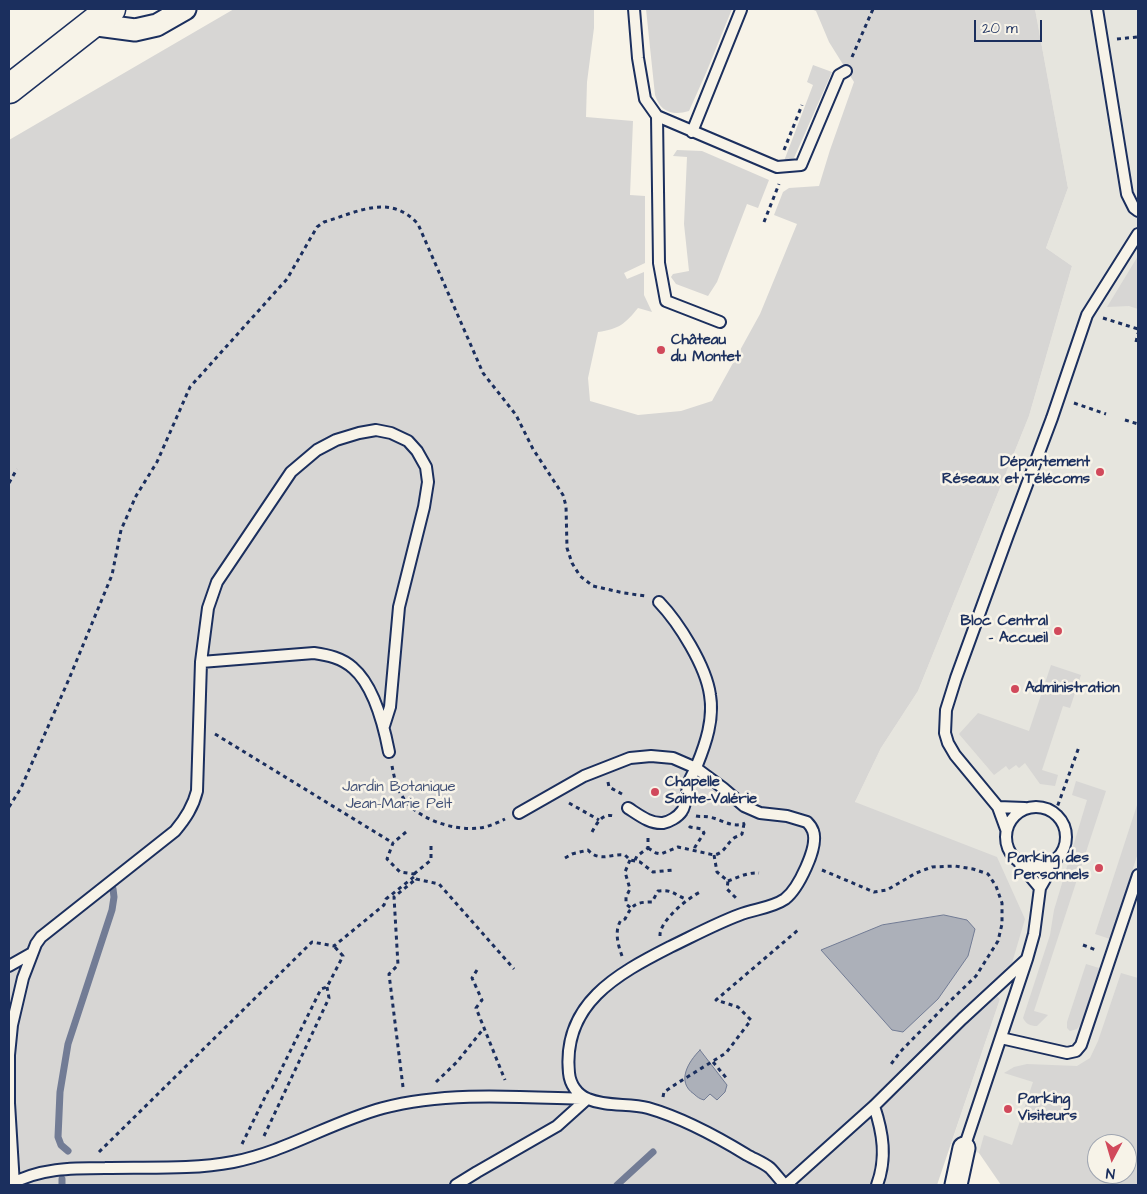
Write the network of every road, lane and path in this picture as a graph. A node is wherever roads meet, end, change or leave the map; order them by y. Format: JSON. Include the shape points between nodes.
{"nodes":[{"id":1,"x":184,"y":9,"type":"edge"},
{"id":2,"x":634,"y":9,"type":"edge"},
{"id":3,"x":873,"y":9,"type":"edge"},
{"id":4,"x":1097,"y":9,"type":"edge"},
{"id":5,"x":741,"y":10,"type":"edge"},
{"id":6,"x":101,"y":17,"type":"edge"},
{"id":7,"x":1138,"y":37,"type":"edge"},
{"id":8,"x":1132,"y":38,"type":"dead end"},
{"id":9,"x":846,"y":71,"type":"joint"},
{"id":10,"x":9,"y":89,"type":"edge"},
{"id":11,"x":802,"y":104,"type":"dead end"},
{"id":12,"x":657,"y":116,"type":"junction"},
{"id":13,"x":692,"y":132,"type":"junction"},
{"id":14,"x":777,"y":167,"type":"junction"},
{"id":15,"x":772,"y":200,"type":"dead end"},
{"id":16,"x":1138,"y":211,"type":"edge"},
{"id":17,"x":764,"y":222,"type":"dead end"},
{"id":18,"x":1138,"y":234,"type":"edge"},
{"id":19,"x":1099,"y":317,"type":"dead end"},
{"id":20,"x":720,"y":322,"type":"dead end"},
{"id":21,"x":1138,"y":329,"type":"edge"},
{"id":22,"x":1138,"y":333,"type":"edge"},
{"id":23,"x":1136,"y":342,"type":"dead end"},
{"id":24,"x":1084,"y":407,"type":"dead end"},
{"id":25,"x":1106,"y":414,"type":"dead end"},
{"id":26,"x":1125,"y":420,"type":"dead end"},
{"id":27,"x":1138,"y":424,"type":"edge"},
{"id":28,"x":17,"y":469,"type":"dead end"},
{"id":29,"x":9,"y":483,"type":"edge"},
{"id":30,"x":659,"y":602,"type":"dead end"},
{"id":31,"x":201,"y":662,"type":"junction"},
{"id":32,"x":199,"y":725,"type":"junction"},
{"id":33,"x":384,"y":726,"type":"junction"},
{"id":34,"x":1078,"y":747,"type":"dead end"},
{"id":35,"x":389,"y":752,"type":"joint"},
{"id":36,"x":603,"y":768,"type":"junction"},
{"id":37,"x":696,"y":768,"type":"junction"},
{"id":38,"x":554,"y":793,"type":"junction"},
{"id":39,"x":998,"y":807,"type":"junction"},
{"id":40,"x":628,"y":808,"type":"junction"},
{"id":41,"x":1026,"y":808,"type":"junction"},
{"id":42,"x":753,"y":810,"type":"junction"},
{"id":43,"x":682,"y":812,"type":"junction"},
{"id":44,"x":519,"y":813,"type":"joint"},
{"id":45,"x":1054,"y":813,"type":"junction"},
{"id":46,"x":599,"y":820,"type":"junction"},
{"id":47,"x":652,"y":822,"type":"junction"},
{"id":48,"x":744,"y":824,"type":"junction"},
{"id":49,"x":1006,"y":829,"type":"junction"},
{"id":50,"x":406,"y":832,"type":"dead end"},
{"id":51,"x":592,"y":832,"type":"dead end"},
{"id":52,"x":393,"y":843,"type":"junction"},
{"id":53,"x":431,"y":844,"type":"dead end"},
{"id":54,"x":648,"y":848,"type":"junction"},
{"id":55,"x":694,"y":852,"type":"junction"},
{"id":56,"x":714,"y":855,"type":"junction"},
{"id":57,"x":565,"y":858,"type":"dead end"},
{"id":58,"x":1057,"y":858,"type":"junction"},
{"id":59,"x":630,"y":860,"type":"junction"},
{"id":60,"x":636,"y":860,"type":"junction"},
{"id":61,"x":1020,"y":863,"type":"junction"},
{"id":62,"x":808,"y":864,"type":"junction"},
{"id":63,"x":673,"y":870,"type":"dead end"},
{"id":64,"x":759,"y":873,"type":"dead end"},
{"id":65,"x":1138,"y":875,"type":"edge"},
{"id":66,"x":415,"y":876,"type":"junction"},
{"id":67,"x":728,"y":881,"type":"junction"},
{"id":68,"x":1040,"y":888,"type":"junction"},
{"id":69,"x":700,"y":892,"type":"dead end"},
{"id":70,"x":686,"y":899,"type":"junction"},
{"id":71,"x":631,"y":908,"type":"junction"},
{"id":72,"x":740,"y":914,"type":"junction"},
{"id":73,"x":798,"y":930,"type":"dead end"},
{"id":74,"x":334,"y":946,"type":"junction"},
{"id":75,"x":1083,"y":946,"type":"dead end"},
{"id":76,"x":1091,"y":948,"type":"dead end"},
{"id":77,"x":663,"y":951,"type":"junction"},
{"id":78,"x":32,"y":953,"type":"junction"},
{"id":79,"x":1027,"y":959,"type":"junction"},
{"id":80,"x":9,"y":966,"type":"edge"},
{"id":81,"x":514,"y":969,"type":"dead end"},
{"id":82,"x":478,"y":970,"type":"dead end"},
{"id":83,"x":629,"y":970,"type":"junction"},
{"id":84,"x":327,"y":987,"type":"junction"},
{"id":85,"x":484,"y":1028,"type":"junction"},
{"id":86,"x":1000,"y":1038,"type":"junction"},
{"id":87,"x":713,"y":1062,"type":"junction"},
{"id":88,"x":728,"y":1080,"type":"dead end"},
{"id":89,"x":431,"y":1086,"type":"dead end"},
{"id":90,"x":891,"y":1089,"type":"junction"},
{"id":91,"x":512,"y":1097,"type":"junction"},
{"id":92,"x":587,"y":1099,"type":"junction"},
{"id":93,"x":406,"y":1104,"type":"junction"},
{"id":94,"x":874,"y":1106,"type":"junction"},
{"id":95,"x":660,"y":1113,"type":"junction"},
{"id":96,"x":964,"y":1148,"type":"joint"},
{"id":97,"x":254,"y":1156,"type":"junction"},
{"id":98,"x":233,"y":1162,"type":"junction"},
{"id":99,"x":83,"y":1168,"type":"junction"},
{"id":100,"x":12,"y":1184,"type":"edge"},
{"id":101,"x":456,"y":1185,"type":"edge"},
{"id":102,"x":786,"y":1185,"type":"edge"},
{"id":103,"x":877,"y":1185,"type":"edge"},
{"id":104,"x":956,"y":1185,"type":"edge"}],
"edges":[{"from":1,"to":6,"type":"street","via":[[157,26],[135,30]]},
{"from":2,"to":12,"type":"lane","via":[[645,99]]},
{"from":3,"to":9,"type":"path"},
{"from":4,"to":16,"type":"lane","via":[[1127,194]]},
{"from":5,"to":13,"type":"lane"},
{"from":6,"to":10,"type":"main road"},
{"from":7,"to":8,"type":"path"},
{"from":9,"to":14,"type":"lane","via":[[839,75],[801,165]]},
{"from":11,"to":14,"type":"path"},
{"from":12,"to":13,"type":"lane"},
{"from":12,"to":20,"type":"lane","via":[[659,263],[666,301]]},
{"from":13,"to":14,"type":"lane"},
{"from":15,"to":17,"type":"path"},
{"from":18,"to":39,"type":"lane","via":[[1087,315],[946,710],[948,743]]},
{"from":19,"to":21,"type":"path"},
{"from":22,"to":23,"type":"path"},
{"from":24,"to":25,"type":"path"},
{"from":26,"to":27,"type":"path"},
{"from":28,"to":29,"type":"path"},
{"from":30,"to":37,"type":"lane","via":[[670,613],[706,677],[711,712]]},
{"from":31,"to":32,"type":"lane"},
{"from":31,"to":33,"type":"lane","via":[[289,654],[330,655],[353,668],[364,681]]},
{"from":31,"to":33,"type":"lane","via":[[208,608],[216,582],[291,472],[317,450],[336,440],[359,432],[376,430],[392,433],[408,441],[417,452],[426,467],[428,482],[399,607],[392,693]]},
{"from":32,"to":52,"type":"path"},
{"from":32,"to":78,"type":"lane","via":[[197,791],[186,818],[175,831],[41,937]]},
{"from":33,"to":35,"type":"lane"},
{"from":34,"to":45,"type":"path"},
{"from":35,"to":44,"type":"path","via":[[402,796],[412,809],[428,818],[447,825],[479,828]]},
{"from":36,"to":37,"type":"lane","via":[[630,758],[651,756],[673,758]]},
{"from":36,"to":38,"type":"lane"},
{"from":36,"to":40,"type":"path","via":[[609,787],[629,798]]},
{"from":37,"to":42,"type":"lane"},
{"from":37,"to":43,"type":"lane"},
{"from":38,"to":44,"type":"lane"},
{"from":38,"to":46,"type":"path"},
{"from":39,"to":41,"type":"lane"},
{"from":39,"to":49,"type":"lane"},
{"from":40,"to":46,"type":"path","via":[[623,819],[608,815]]},
{"from":40,"to":47,"type":"lane"},
{"from":41,"to":45,"type":"lane","via":[[1036,806]]},
{"from":41,"to":49,"type":"lane","via":[[1010,820]]},
{"from":42,"to":48,"type":"path"},
{"from":42,"to":62,"type":"lane","via":[[807,822],[814,832]]},
{"from":43,"to":47,"type":"lane","via":[[664,823]]},
{"from":43,"to":48,"type":"path","via":[[728,824]]},
{"from":43,"to":55,"type":"path","via":[[690,828],[704,833]]},
{"from":45,"to":58,"type":"lane","via":[[1066,830],[1063,850]]},
{"from":46,"to":51,"type":"path"},
{"from":47,"to":54,"type":"path"},
{"from":48,"to":56,"type":"path","via":[[740,836],[734,838],[724,851]]},
{"from":49,"to":61,"type":"lane","via":[[1007,848]]},
{"from":50,"to":52,"type":"path"},
{"from":52,"to":66,"type":"path","via":[[388,859],[400,872]]},
{"from":53,"to":66,"type":"path","via":[[431,860]]},
{"from":54,"to":55,"type":"path","via":[[662,854],[678,847]]},
{"from":54,"to":60,"type":"path"},
{"from":55,"to":56,"type":"path"},
{"from":56,"to":67,"type":"path","via":[[717,872]]},
{"from":57,"to":59,"type":"path","via":[[588,850],[603,858],[622,854]]},
{"from":58,"to":61,"type":"lane","via":[[1039,867]]},
{"from":58,"to":68,"type":"lane"},
{"from":59,"to":60,"type":"path"},
{"from":59,"to":71,"type":"path","via":[[626,872],[630,889],[626,904]]},
{"from":60,"to":63,"type":"path","via":[[652,872]]},
{"from":61,"to":68,"type":"lane"},
{"from":62,"to":72,"type":"lane","via":[[785,899]]},
{"from":62,"to":90,"type":"path","via":[[874,892],[887,890],[932,867],[947,866],[988,874],[996,886],[1002,903],[998,941],[976,976],[890,1064],[887,1072]]},
{"from":64,"to":67,"type":"path"},
{"from":65,"to":86,"type":"lane","via":[[1081,1045],[1067,1053]]},
{"from":66,"to":74,"type":"path"},
{"from":66,"to":81,"type":"path","via":[[439,884]]},
{"from":66,"to":93,"type":"path","via":[[394,897],[398,965],[389,974]]},
{"from":67,"to":72,"type":"path","via":[[727,889],[736,897]]},
{"from":68,"to":79,"type":"lane"},
{"from":69,"to":70,"type":"path"},
{"from":70,"to":71,"type":"path","via":[[670,890],[658,891],[652,902],[638,903]]},
{"from":70,"to":77,"type":"path","via":[[662,925]]},
{"from":71,"to":83,"type":"path","via":[[618,924],[617,932]]},
{"from":72,"to":77,"type":"lane"},
{"from":73,"to":87,"type":"path","via":[[716,1000],[738,1008],[751,1020],[726,1053]]},
{"from":74,"to":84,"type":"path","via":[[342,956]]},
{"from":74,"to":99,"type":"path","via":[[312,942]]},
{"from":75,"to":76,"type":"path"},
{"from":77,"to":83,"type":"lane"},
{"from":78,"to":80,"type":"lane"},
{"from":78,"to":100,"type":"lane","via":[[22,978],[9,1055]]},
{"from":79,"to":86,"type":"lane"},
{"from":79,"to":90,"type":"lane"},
{"from":82,"to":85,"type":"path","via":[[472,978],[482,1000],[476,1008]]},
{"from":83,"to":92,"type":"lane","via":[[606,984],[590,1001],[579,1016],[571,1038],[569,1075],[578,1093]]},
{"from":84,"to":97,"type":"path","via":[[329,998]]},
{"from":84,"to":98,"type":"path","via":[[321,989]]},
{"from":85,"to":89,"type":"path","via":[[452,1068]]},
{"from":85,"to":91,"type":"path"},
{"from":86,"to":96,"type":"lane"},
{"from":87,"to":88,"type":"path"},
{"from":87,"to":95,"type":"path","via":[[664,1092]]},
{"from":90,"to":94,"type":"lane"},
{"from":91,"to":92,"type":"lane"},
{"from":91,"to":93,"type":"lane"},
{"from":92,"to":95,"type":"lane"},
{"from":92,"to":101,"type":"lane","via":[[558,1126]]},
{"from":93,"to":97,"type":"lane","via":[[382,1108]]},
{"from":94,"to":102,"type":"lane"},
{"from":94,"to":103,"type":"lane","via":[[884,1155]]},
{"from":95,"to":102,"type":"lane","via":[[699,1128],[740,1150],[769,1167]]},
{"from":96,"to":104,"type":"street"},
{"from":97,"to":98,"type":"lane"},
{"from":98,"to":99,"type":"lane","via":[[202,1166]]},
{"from":99,"to":100,"type":"lane","via":[[41,1172]]}]}
